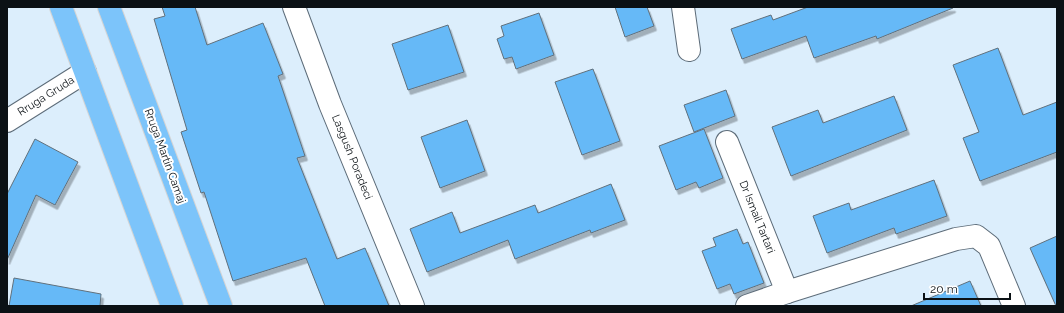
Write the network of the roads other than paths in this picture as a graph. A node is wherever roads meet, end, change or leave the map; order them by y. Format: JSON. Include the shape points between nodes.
{"nodes":[{"id":1,"x":61,"y":7,"type":"edge"},
{"id":2,"x":109,"y":7,"type":"edge"},
{"id":3,"x":294,"y":7,"type":"edge"},
{"id":4,"x":683,"y":7,"type":"edge"},
{"id":5,"x":689,"y":50,"type":"dead end"},
{"id":6,"x":84,"y":72,"type":"junction"},
{"id":7,"x":7,"y":121,"type":"edge"},
{"id":8,"x":727,"y":142,"type":"dead end"},
{"id":9,"x":787,"y":292,"type":"junction"},
{"id":10,"x":172,"y":306,"type":"edge"},
{"id":11,"x":221,"y":306,"type":"edge"},
{"id":12,"x":413,"y":306,"type":"edge"},
{"id":13,"x":747,"y":306,"type":"edge"},
{"id":14,"x":1014,"y":306,"type":"edge"}],
"edges":[{"from":1,"to":6,"type":"highway"},
{"from":2,"to":11,"type":"highway","name":"Rruga Martin Camaj"},
{"from":3,"to":12,"type":"street","name":"Lasgush Poradeci","via":[[330,104]]},
{"from":4,"to":5,"type":"street"},
{"from":6,"to":7,"type":"street","name":"Rruga Gruda"},
{"from":6,"to":10,"type":"highway"},
{"from":8,"to":9,"type":"street","name":"Dr Ismail Tartari"},
{"from":9,"to":13,"type":"street"},
{"from":9,"to":14,"type":"street","via":[[956,239],[976,236],[989,246]]}]}
